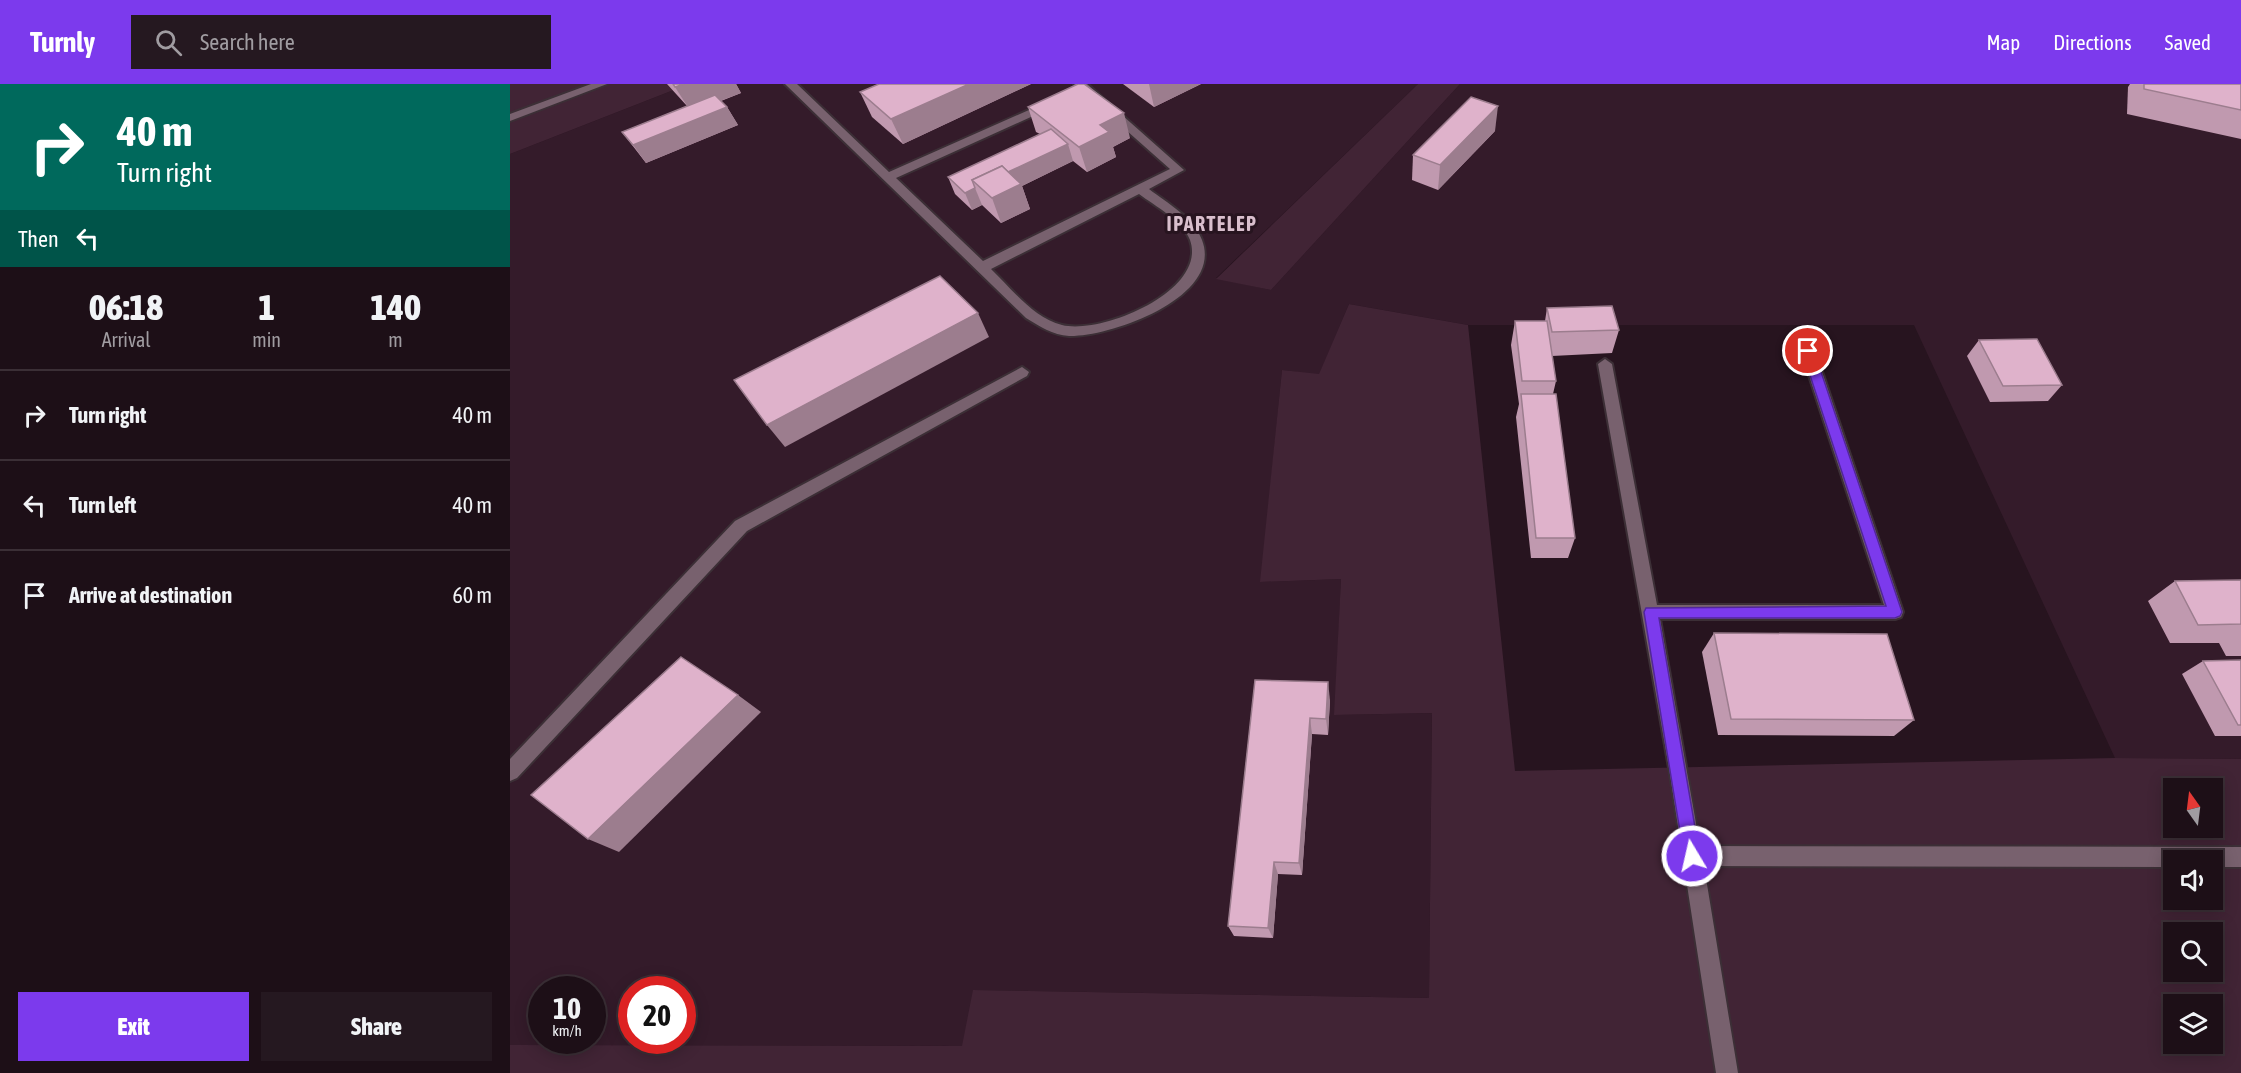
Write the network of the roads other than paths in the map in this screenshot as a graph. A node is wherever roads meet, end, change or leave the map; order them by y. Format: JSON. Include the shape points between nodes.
{"nodes":[{"id":1,"x":601,"y":84,"type":"edge"},
{"id":2,"x":791,"y":84,"type":"edge"},
{"id":3,"x":1076,"y":91,"type":"edge"},
{"id":4,"x":510,"y":118,"type":"edge"},
{"id":5,"x":887,"y":177,"type":"junction"},
{"id":6,"x":1140,"y":189,"type":"junction"},
{"id":7,"x":981,"y":268,"type":"junction"},
{"id":8,"x":1808,"y":351,"type":"dead end"},
{"id":9,"x":1605,"y":364,"type":"dead end"},
{"id":10,"x":1022,"y":372,"type":"dead end"},
{"id":11,"x":1651,"y":612,"type":"junction"},
{"id":12,"x":510,"y":772,"type":"edge"},
{"id":13,"x":1692,"y":856,"type":"junction"},
{"id":14,"x":2241,"y":857,"type":"edge"},
{"id":15,"x":1727,"y":1073,"type":"edge"}],
"edges":[{"from":1,"to":4,"type":"street"},
{"from":2,"to":5,"type":"street"},
{"from":3,"to":5,"type":"street"},
{"from":3,"to":6,"type":"street","via":[[1178,170]]},
{"from":5,"to":7,"type":"street"},
{"from":6,"to":7,"type":"street"},
{"from":6,"to":7,"type":"street","via":[[1191,230],[1198,254],[1197,265],[1176,293],[1132,320],[1068,331],[1051,326],[1030,315]]},
{"from":8,"to":11,"type":"street","via":[[1895,612]]},
{"from":9,"to":11,"type":"street"},
{"from":10,"to":12,"type":"street","via":[[741,526]]},
{"from":11,"to":13,"type":"street"},
{"from":13,"to":14,"type":"street"},
{"from":13,"to":15,"type":"street"}]}
